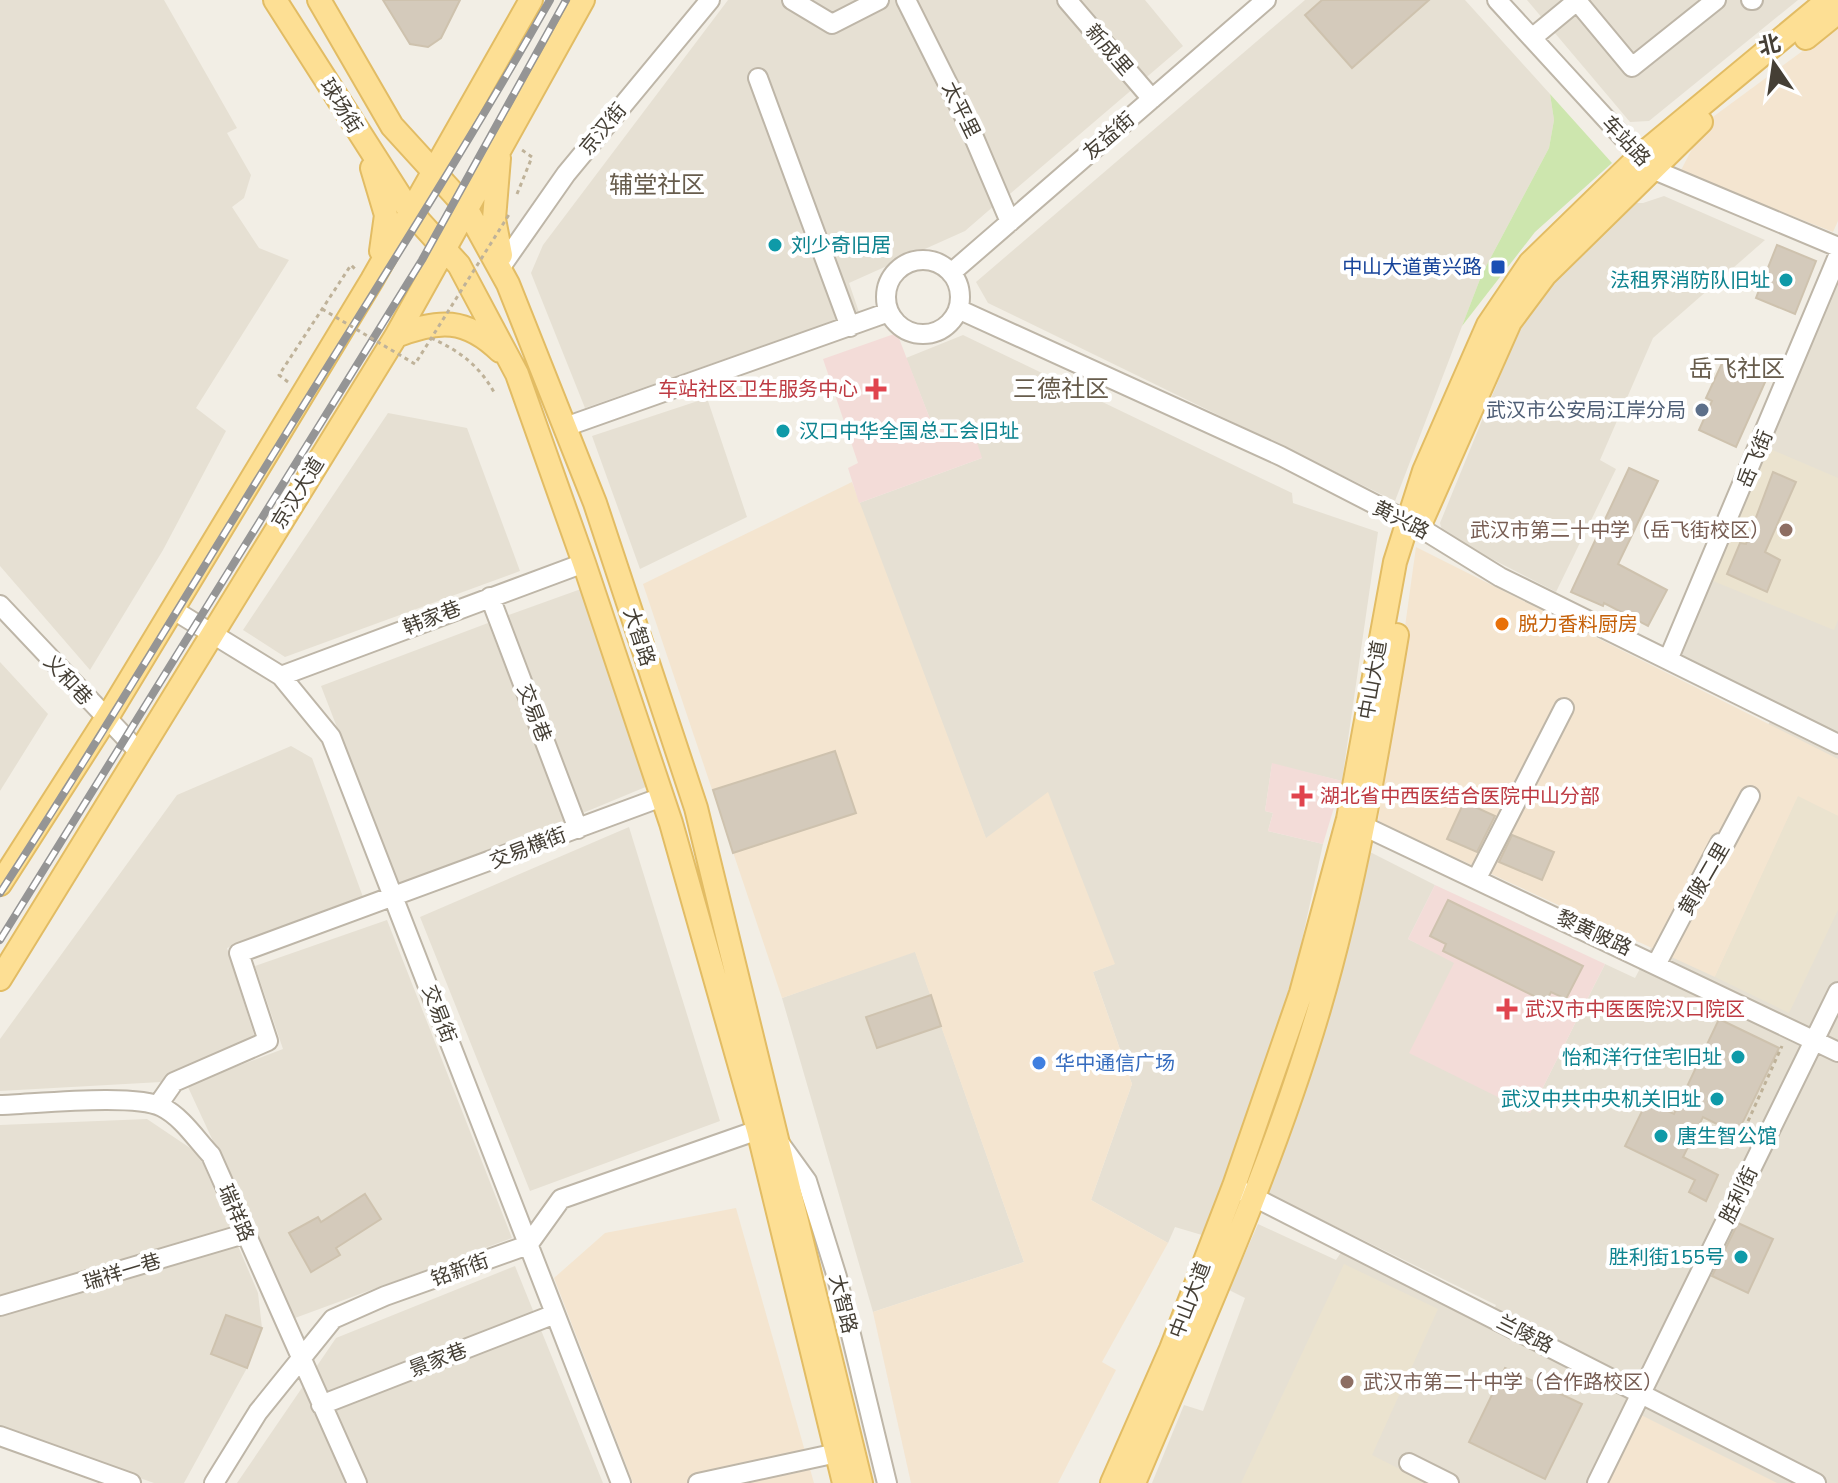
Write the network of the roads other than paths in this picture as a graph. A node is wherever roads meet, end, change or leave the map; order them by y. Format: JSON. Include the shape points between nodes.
{"nodes":[{"id":1,"x":275,"y":0,"type":"edge"},
{"id":2,"x":319,"y":0,"type":"edge"},
{"id":3,"x":531,"y":0,"type":"edge"},
{"id":4,"x":583,"y":0,"type":"edge"},
{"id":5,"x":710,"y":0,"type":"edge"},
{"id":6,"x":792,"y":0,"type":"edge"},
{"id":7,"x":879,"y":0,"type":"edge"},
{"id":8,"x":906,"y":0,"type":"edge"},
{"id":9,"x":1067,"y":0,"type":"edge"},
{"id":10,"x":1266,"y":0,"type":"edge"},
{"id":11,"x":1497,"y":0,"type":"edge"},
{"id":12,"x":1578,"y":0,"type":"edge"},
{"id":13,"x":1716,"y":0,"type":"edge"},
{"id":14,"x":1828,"y":0,"type":"edge"},
{"id":15,"x":1838,"y":12,"type":"edge"},
{"id":16,"x":1532,"y":38,"type":"junction"},
{"id":17,"x":758,"y":78,"type":"dead end"},
{"id":18,"x":1152,"y":99,"type":"junction"},
{"id":19,"x":351,"y":124,"type":"junction"},
{"id":20,"x":503,"y":138,"type":"junction"},
{"id":21,"x":1646,"y":163,"type":"junction"},
{"id":22,"x":434,"y":167,"type":"junction"},
{"id":23,"x":465,"y":206,"type":"junction"},
{"id":24,"x":409,"y":210,"type":"junction"},
{"id":25,"x":1010,"y":222,"type":"junction"},
{"id":26,"x":445,"y":247,"type":"junction"},
{"id":27,"x":1838,"y":247,"type":"edge"},
{"id":28,"x":1838,"y":256,"type":"edge"},
{"id":29,"x":503,"y":264,"type":"joint"},
{"id":30,"x":951,"y":273,"type":"junction"},
{"id":31,"x":374,"y":276,"type":"junction"},
{"id":32,"x":958,"y":309,"type":"junction"},
{"id":33,"x":889,"y":312,"type":"junction"},
{"id":34,"x":850,"y":327,"type":"junction"},
{"id":35,"x":396,"y":336,"type":"junction"},
{"id":36,"x":517,"y":374,"type":"junction"},
{"id":37,"x":565,"y":427,"type":"junction"},
{"id":38,"x":1413,"y":525,"type":"junction"},
{"id":39,"x":584,"y":563,"type":"junction"},
{"id":40,"x":490,"y":597,"type":"junction"},
{"id":41,"x":0,"y":605,"type":"edge"},
{"id":42,"x":172,"y":609,"type":"junction"},
{"id":43,"x":210,"y":634,"type":"junction"},
{"id":44,"x":1668,"y":660,"type":"junction"},
{"id":45,"x":281,"y":676,"type":"junction"},
{"id":46,"x":1564,"y":708,"type":"dead end"},
{"id":47,"x":105,"y":720,"type":"junction"},
{"id":48,"x":1838,"y":744,"type":"edge"},
{"id":49,"x":139,"y":752,"type":"junction"},
{"id":50,"x":1750,"y":796,"type":"dead end"},
{"id":51,"x":662,"y":797,"type":"junction"},
{"id":52,"x":1356,"y":822,"type":"junction"},
{"id":53,"x":578,"y":829,"type":"junction"},
{"id":54,"x":1477,"y":878,"type":"junction"},
{"id":55,"x":0,"y":884,"type":"edge"},
{"id":56,"x":393,"y":898,"type":"junction"},
{"id":57,"x":1657,"y":963,"type":"junction"},
{"id":58,"x":0,"y":979,"type":"edge"},
{"id":59,"x":1838,"y":992,"type":"edge"},
{"id":60,"x":1815,"y":1041,"type":"junction"},
{"id":61,"x":1838,"y":1052,"type":"edge"},
{"id":62,"x":0,"y":1105,"type":"edge"},
{"id":63,"x":158,"y":1105,"type":"junction"},
{"id":64,"x":764,"y":1138,"type":"junction"},
{"id":65,"x":1243,"y":1192,"type":"junction"},
{"id":66,"x":244,"y":1234,"type":"junction"},
{"id":67,"x":528,"y":1245,"type":"junction"},
{"id":68,"x":0,"y":1306,"type":"edge"},
{"id":69,"x":555,"y":1314,"type":"junction"},
{"id":70,"x":301,"y":1359,"type":"junction"},
{"id":71,"x":1641,"y":1392,"type":"junction"},
{"id":72,"x":321,"y":1405,"type":"junction"},
{"id":73,"x":0,"y":1436,"type":"edge"},
{"id":74,"x":832,"y":1454,"type":"junction"},
{"id":75,"x":1409,"y":1463,"type":"dead end"},
{"id":76,"x":131,"y":1483,"type":"edge"},
{"id":77,"x":214,"y":1483,"type":"edge"},
{"id":78,"x":357,"y":1483,"type":"edge"},
{"id":79,"x":621,"y":1483,"type":"edge"},
{"id":80,"x":698,"y":1483,"type":"edge"},
{"id":81,"x":833,"y":1483,"type":"edge"},
{"id":82,"x":844,"y":1483,"type":"edge"},
{"id":83,"x":861,"y":1483,"type":"edge"},
{"id":84,"x":887,"y":1483,"type":"edge"},
{"id":85,"x":1112,"y":1483,"type":"edge"},
{"id":86,"x":1134,"y":1483,"type":"edge"},
{"id":87,"x":1449,"y":1483,"type":"edge"},
{"id":88,"x":1597,"y":1483,"type":"edge"},
{"id":89,"x":1816,"y":1483,"type":"edge"}],
"edges":[{"from":1,"to":19,"type":"main road","name":"球场街"},
{"from":2,"to":22,"type":"main road","name":"球场街","via":[[392,126]]},
{"from":3,"to":22,"type":"main road"},
{"from":4,"to":20,"type":"main road","name":"京汉大道"},
{"from":5,"to":29,"type":"street","name":"京汉街","via":[[566,174]]},
{"from":6,"to":7,"type":"street","via":[[832,24]]},
{"from":8,"to":25,"type":"street","name":"太平里"},
{"from":9,"to":18,"type":"street","name":"新成里"},
{"from":10,"to":18,"type":"street","name":"友益街"},
{"from":11,"to":16,"type":"street","name":"车站路"},
{"from":12,"to":13,"type":"street","via":[[1632,67]]},
{"from":12,"to":16,"type":"street"},
{"from":14,"to":21,"type":"main road","name":"中山大道"},
{"from":15,"to":21,"type":"main road","name":"中山大道"},
{"from":16,"to":21,"type":"street","name":"车站路"},
{"from":17,"to":34,"type":"street"},
{"from":18,"to":25,"type":"street","name":"友益街"},
{"from":19,"to":24,"type":"main road","name":"球场街"},
{"from":19,"to":31,"type":"main road","via":[[373,169],[386,215]]},
{"from":20,"to":23,"type":"main road","name":"京汉大道"},
{"from":20,"to":29,"type":"main road","via":[[494,219]]},
{"from":21,"to":27,"type":"street","name":"车站路"},
{"from":21,"to":38,"type":"main road","name":"中山大道","via":[[1530,263],[1488,325],[1424,471]]},
{"from":22,"to":23,"type":"main road","name":"大智路"},
{"from":22,"to":24,"type":"main road"},
{"from":23,"to":26,"type":"main road","name":"京汉大道"},
{"from":23,"to":37,"type":"main road","name":"大智路","via":[[508,284]]},
{"from":24,"to":26,"type":"main road","name":"大智路"},
{"from":24,"to":31,"type":"main road"},
{"from":25,"to":30,"type":"street","name":"友益街"},
{"from":26,"to":35,"type":"main road","name":"京汉大道"},
{"from":26,"to":36,"type":"main road","name":"大智路"},
{"from":28,"to":44,"type":"street","name":"岳飞街"},
{"from":30,"to":32,"type":"street","via":[[958,284]]},
{"from":30,"to":33,"type":"street","via":[[929,260],[906,264],[889,283]]},
{"from":31,"to":42,"type":"main road"},
{"from":32,"to":33,"type":"street","via":[[944,327],[919,333],[896,322]]},
{"from":32,"to":38,"type":"street","name":"黄兴路","via":[[1281,456]]},
{"from":33,"to":34,"type":"street"},
{"from":34,"to":37,"type":"street"},
{"from":35,"to":36,"type":"main road","via":[[437,324],[467,326],[491,342]]},
{"from":35,"to":43,"type":"main road","name":"京汉大道"},
{"from":36,"to":39,"type":"main road","name":"大智路"},
{"from":37,"to":64,"type":"main road","name":"大智路","via":[[696,808]]},
{"from":38,"to":44,"type":"street","name":"黄兴路","via":[[1500,577]]},
{"from":38,"to":52,"type":"main road","name":"中山大道","via":[[1395,562]]},
{"from":39,"to":40,"type":"street","name":"韩家巷"},
{"from":39,"to":51,"type":"main road","name":"大智路"},
{"from":40,"to":45,"type":"street","name":"韩家巷"},
{"from":40,"to":53,"type":"street","name":"交易巷"},
{"from":41,"to":47,"type":"street","name":"义和巷"},
{"from":42,"to":43,"type":"street","name":"交易街"},
{"from":42,"to":47,"type":"main road"},
{"from":43,"to":45,"type":"street","name":"交易街"},
{"from":43,"to":49,"type":"main road","name":"京汉大道"},
{"from":44,"to":48,"type":"street","name":"黄兴路"},
{"from":45,"to":56,"type":"street","name":"交易街","via":[[331,737]]},
{"from":46,"to":54,"type":"street"},
{"from":47,"to":49,"type":"street","name":"义和巷"},
{"from":47,"to":55,"type":"main road"},
{"from":49,"to":58,"type":"main road","name":"京汉大道"},
{"from":50,"to":57,"type":"street","name":"黄陂二里"},
{"from":51,"to":53,"type":"street","name":"交易横街"},
{"from":51,"to":64,"type":"main road","name":"大智路"},
{"from":52,"to":54,"type":"street","name":"黎黄陂路"},
{"from":52,"to":65,"type":"main road","name":"中山大道"},
{"from":53,"to":56,"type":"street","name":"交易横街"},
{"from":54,"to":57,"type":"street","name":"黎黄陂路"},
{"from":56,"to":63,"type":"street","name":"交易横街","via":[[239,953],[268,1041],[174,1082]]},
{"from":56,"to":67,"type":"street","name":"交易街"},
{"from":57,"to":60,"type":"street","name":"黎黄陂路"},
{"from":59,"to":60,"type":"street","name":"胜利街"},
{"from":60,"to":61,"type":"street","name":"黎黄陂路"},
{"from":60,"to":71,"type":"street","name":"胜利街"},
{"from":62,"to":63,"type":"street"},
{"from":63,"to":66,"type":"street","name":"瑞祥路","via":[[211,1155]]},
{"from":64,"to":67,"type":"street","via":[[561,1199]]},
{"from":64,"to":74,"type":"main road","name":"大智路"},
{"from":64,"to":83,"type":"main road","name":"大智路"},
{"from":64,"to":84,"type":"street","name":"大智路","via":[[807,1181],[837,1277]]},
{"from":65,"to":71,"type":"street","name":"兰陵路"},
{"from":65,"to":85,"type":"main road","name":"中山大道"},
{"from":65,"to":86,"type":"main road","name":"中山大道"},
{"from":66,"to":68,"type":"street","name":"瑞祥一巷"},
{"from":66,"to":70,"type":"street","name":"瑞祥路"},
{"from":67,"to":69,"type":"street","name":"交易街"},
{"from":67,"to":70,"type":"street","name":"铭新街","via":[[333,1319]]},
{"from":69,"to":72,"type":"street","name":"景家巷"},
{"from":69,"to":79,"type":"street","name":"交易街"},
{"from":70,"to":72,"type":"street","name":"瑞祥路"},
{"from":70,"to":77,"type":"street","name":"铭新街","via":[[258,1412]]},
{"from":71,"to":88,"type":"street","name":"胜利街"},
{"from":71,"to":89,"type":"street","name":"兰陵路"},
{"from":72,"to":78,"type":"street","name":"瑞祥路"},
{"from":73,"to":76,"type":"street"},
{"from":74,"to":80,"type":"street"},
{"from":74,"to":81,"type":"street","name":"大智路"},
{"from":74,"to":82,"type":"main road","name":"大智路"},
{"from":75,"to":87,"type":"street"}]}
